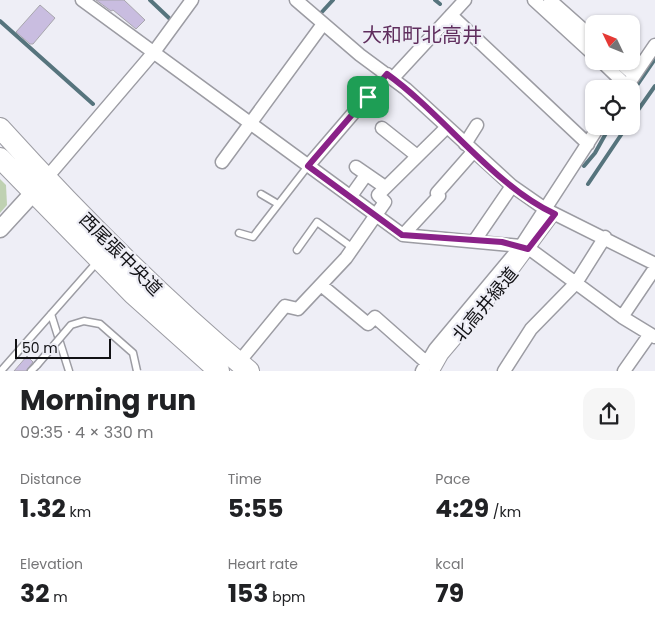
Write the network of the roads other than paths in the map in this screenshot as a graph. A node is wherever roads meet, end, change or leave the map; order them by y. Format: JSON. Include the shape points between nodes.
{"nodes":[{"id":1,"x":82,"y":0,"type":"edge"},
{"id":2,"x":192,"y":0,"type":"edge"},
{"id":3,"x":296,"y":0,"type":"edge"},
{"id":4,"x":465,"y":0,"type":"edge"},
{"id":5,"x":534,"y":0,"type":"edge"},
{"id":6,"x":550,"y":0,"type":"edge"},
{"id":7,"x":451,"y":15,"type":"junction"},
{"id":8,"x":323,"y":24,"type":"junction"},
{"id":9,"x":585,"y":31,"type":"edge"},
{"id":10,"x":655,"y":45,"type":"edge"},
{"id":11,"x":585,"y":47,"type":"edge"},
{"id":12,"x":154,"y":52,"type":"junction"},
{"id":13,"x":612,"y":70,"type":"edge"},
{"id":14,"x":390,"y":76,"type":"junction"},
{"id":15,"x":625,"y":80,"type":"edge"},
{"id":16,"x":631,"y":80,"type":"edge"},
{"id":17,"x":250,"y":122,"type":"junction"},
{"id":18,"x":477,"y":126,"type":"dead end"},
{"id":19,"x":447,"y":127,"type":"junction"},
{"id":20,"x":0,"y":128,"type":"edge"},
{"id":21,"x":382,"y":128,"type":"dead end"},
{"id":22,"x":594,"y":135,"type":"edge"},
{"id":23,"x":588,"y":144,"type":"junction"},
{"id":24,"x":469,"y":148,"type":"junction"},
{"id":25,"x":416,"y":155,"type":"junction"},
{"id":26,"x":0,"y":158,"type":"edge"},
{"id":27,"x":222,"y":162,"type":"dead end"},
{"id":28,"x":308,"y":166,"type":"junction"},
{"id":29,"x":39,"y":186,"type":"junction"},
{"id":30,"x":512,"y":186,"type":"junction"},
{"id":31,"x":385,"y":187,"type":"junction"},
{"id":32,"x":261,"y":194,"type":"dead end"},
{"id":33,"x":351,"y":196,"type":"junction"},
{"id":34,"x":278,"y":204,"type":"junction"},
{"id":35,"x":550,"y":212,"type":"junction"},
{"id":36,"x":375,"y":214,"type":"junction"},
{"id":37,"x":0,"y":228,"type":"edge"},
{"id":38,"x":239,"y":233,"type":"dead end"},
{"id":39,"x":402,"y":235,"type":"junction"},
{"id":40,"x":605,"y":237,"type":"junction"},
{"id":41,"x":475,"y":240,"type":"junction"},
{"id":42,"x":524,"y":247,"type":"junction"},
{"id":43,"x":353,"y":248,"type":"junction"},
{"id":44,"x":298,"y":250,"type":"dead end"},
{"id":45,"x":99,"y":260,"type":"junction"},
{"id":46,"x":655,"y":264,"type":"edge"},
{"id":47,"x":655,"y":268,"type":"edge"},
{"id":48,"x":576,"y":283,"type":"junction"},
{"id":49,"x":321,"y":285,"type":"junction"},
{"id":50,"x":51,"y":314,"type":"junction"},
{"id":51,"x":622,"y":317,"type":"junction"},
{"id":52,"x":652,"y":336,"type":"edge"},
{"id":53,"x":244,"y":367,"type":"edge"},
{"id":54,"x":428,"y":368,"type":"edge"},
{"id":55,"x":1,"y":371,"type":"edge"},
{"id":56,"x":31,"y":371,"type":"edge"},
{"id":57,"x":69,"y":371,"type":"edge"},
{"id":58,"x":137,"y":371,"type":"edge"},
{"id":59,"x":219,"y":371,"type":"edge"},
{"id":60,"x":504,"y":371,"type":"edge"},
{"id":61,"x":624,"y":371,"type":"edge"}],
"edges":[{"from":1,"to":12,"type":"street"},
{"from":2,"to":12,"type":"street"},
{"from":3,"to":8,"type":"street"},
{"from":4,"to":7,"type":"street"},
{"from":5,"to":11,"type":"street"},
{"from":6,"to":9,"type":"street"},
{"from":7,"to":14,"type":"street"},
{"from":7,"to":23,"type":"street"},
{"from":8,"to":14,"type":"street"},
{"from":8,"to":17,"type":"street"},
{"from":10,"to":16,"type":"street"},
{"from":12,"to":17,"type":"street"},
{"from":12,"to":29,"type":"street"},
{"from":13,"to":15,"type":"street"},
{"from":14,"to":19,"type":"street"},
{"from":14,"to":28,"type":"street"},
{"from":17,"to":27,"type":"street"},
{"from":17,"to":28,"type":"street"},
{"from":18,"to":24,"type":"street"},
{"from":19,"to":24,"type":"street"},
{"from":19,"to":25,"type":"street"},
{"from":20,"to":29,"type":"main road","name":"西尾張中央道"},
{"from":21,"to":25,"type":"street"},
{"from":22,"to":23,"type":"street"},
{"from":23,"to":35,"type":"street"},
{"from":24,"to":30,"type":"street"},
{"from":24,"to":39,"type":"street","via":[[436,193],[439,196]]},
{"from":25,"to":31,"type":"street"},
{"from":26,"to":29,"type":"main road","name":"西尾張中央道"},
{"from":28,"to":33,"type":"street"},
{"from":28,"to":34,"type":"lane"},
{"from":29,"to":37,"type":"street"},
{"from":29,"to":45,"type":"main road","name":"西尾張中央道"},
{"from":29,"to":53,"type":"main road","name":"西尾張中央道"},
{"from":30,"to":35,"type":"street"},
{"from":30,"to":41,"type":"street"},
{"from":31,"to":33,"type":"street","via":[[361,171]]},
{"from":31,"to":36,"type":"street","via":[[378,195],[384,202]]},
{"from":32,"to":34,"type":"lane"},
{"from":33,"to":36,"type":"street"},
{"from":34,"to":38,"type":"lane","via":[[253,237]]},
{"from":35,"to":40,"type":"street"},
{"from":35,"to":42,"type":"street"},
{"from":36,"to":39,"type":"street"},
{"from":36,"to":43,"type":"street"},
{"from":39,"to":41,"type":"street"},
{"from":40,"to":46,"type":"street"},
{"from":40,"to":48,"type":"street"},
{"from":41,"to":42,"type":"street"},
{"from":42,"to":48,"type":"street"},
{"from":42,"to":54,"type":"street","via":[[456,323]]},
{"from":43,"to":44,"type":"lane","via":[[317,222]]},
{"from":43,"to":49,"type":"street"},
{"from":45,"to":50,"type":"lane"},
{"from":45,"to":59,"type":"main road","name":"西尾張中央道"},
{"from":47,"to":51,"type":"street"},
{"from":48,"to":51,"type":"street"},
{"from":48,"to":60,"type":"street","via":[[531,329]]},
{"from":49,"to":53,"type":"street","via":[[298,309],[285,306]]},
{"from":49,"to":54,"type":"street","via":[[368,324],[375,317]]},
{"from":50,"to":55,"type":"lane"},
{"from":50,"to":57,"type":"lane"},
{"from":51,"to":52,"type":"street"},
{"from":52,"to":61,"type":"street"},
{"from":56,"to":58,"type":"lane","bridge":true,"via":[[71,326],[84,321],[100,324],[133,353]]}]}
